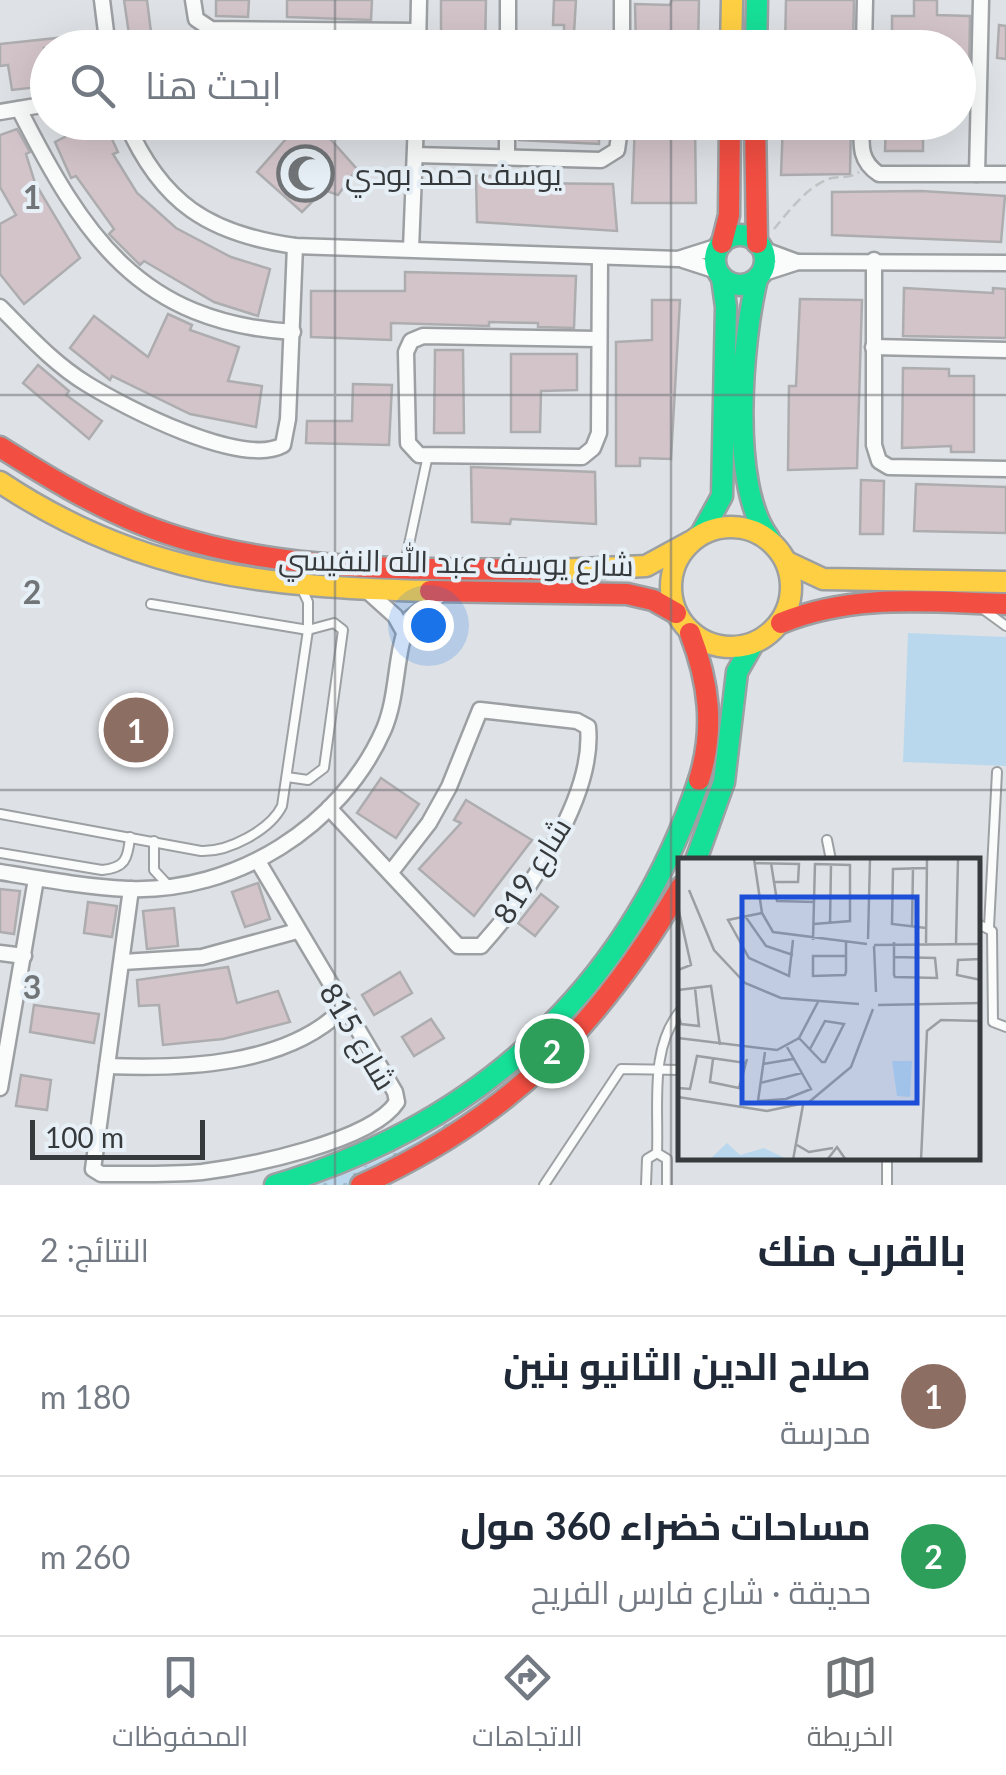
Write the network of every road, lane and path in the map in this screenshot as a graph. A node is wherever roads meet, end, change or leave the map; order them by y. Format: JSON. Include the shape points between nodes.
{"nodes":[{"id":1,"x":102,"y":0,"type":"edge"},
{"id":2,"x":193,"y":0,"type":"edge"},
{"id":3,"x":419,"y":0,"type":"edge"},
{"id":4,"x":508,"y":0,"type":"edge"},
{"id":5,"x":622,"y":0,"type":"edge"},
{"id":6,"x":732,"y":0,"type":"edge"},
{"id":7,"x":757,"y":0,"type":"edge"},
{"id":8,"x":865,"y":0,"type":"edge"},
{"id":9,"x":982,"y":0,"type":"edge"},
{"id":10,"x":106,"y":30,"type":"edge"},
{"id":11,"x":247,"y":30,"type":"joint"},
{"id":12,"x":418,"y":30,"type":"joint"},
{"id":13,"x":508,"y":30,"type":"edge"},
{"id":14,"x":622,"y":30,"type":"edge"},
{"id":15,"x":732,"y":30,"type":"edge"},
{"id":16,"x":756,"y":30,"type":"edge"},
{"id":17,"x":864,"y":30,"type":"edge"},
{"id":18,"x":30,"y":107,"type":"edge"},
{"id":19,"x":18,"y":109,"type":"junction"},
{"id":20,"x":0,"y":112,"type":"edge"},
{"id":21,"x":30,"y":132,"type":"edge"},
{"id":22,"x":34,"y":140,"type":"edge"},
{"id":23,"x":134,"y":140,"type":"edge"},
{"id":24,"x":415,"y":140,"type":"edge"},
{"id":25,"x":507,"y":140,"type":"edge"},
{"id":26,"x":620,"y":140,"type":"edge"},
{"id":27,"x":730,"y":140,"type":"edge"},
{"id":28,"x":755,"y":140,"type":"edge"},
{"id":29,"x":861,"y":140,"type":"edge"},
{"id":30,"x":415,"y":155,"type":"junction"},
{"id":31,"x":507,"y":158,"type":"junction"},
{"id":32,"x":868,"y":166,"type":"junction"},
{"id":33,"x":978,"y":174,"type":"junction"},
{"id":34,"x":1006,"y":174,"type":"edge"},
{"id":35,"x":721,"y":244,"type":"junction"},
{"id":36,"x":294,"y":246,"type":"junction"},
{"id":37,"x":760,"y":246,"type":"junction"},
{"id":38,"x":412,"y":249,"type":"junction"},
{"id":39,"x":600,"y":257,"type":"junction"},
{"id":40,"x":678,"y":259,"type":"junction"},
{"id":41,"x":874,"y":260,"type":"junction"},
{"id":42,"x":798,"y":262,"type":"junction"},
{"id":43,"x":1006,"y":263,"type":"edge"},
{"id":44,"x":720,"y":275,"type":"junction"},
{"id":45,"x":759,"y":277,"type":"junction"},
{"id":46,"x":0,"y":306,"type":"edge"},
{"id":47,"x":293,"y":332,"type":"junction"},
{"id":48,"x":597,"y":339,"type":"junction"},
{"id":49,"x":873,"y":346,"type":"junction"},
{"id":50,"x":1006,"y":350,"type":"edge"},
{"id":51,"x":748,"y":421,"type":"junction"},
{"id":52,"x":724,"y":422,"type":"junction"},
{"id":53,"x":0,"y":447,"type":"edge"},
{"id":54,"x":428,"y":455,"type":"junction"},
{"id":55,"x":1006,"y":469,"type":"edge"},
{"id":56,"x":0,"y":482,"type":"edge"},
{"id":57,"x":695,"y":539,"type":"junction"},
{"id":58,"x":773,"y":544,"type":"junction"},
{"id":59,"x":787,"y":562,"type":"junction"},
{"id":60,"x":405,"y":565,"type":"junction"},
{"id":61,"x":1006,"y":582,"type":"edge"},
{"id":62,"x":301,"y":587,"type":"junction"},
{"id":63,"x":364,"y":589,"type":"junction"},
{"id":64,"x":445,"y":591,"type":"junction"},
{"id":65,"x":151,"y":604,"type":"dead end"},
{"id":66,"x":977,"y":604,"type":"junction"},
{"id":67,"x":1006,"y":604,"type":"edge"},
{"id":68,"x":676,"y":612,"type":"junction"},
{"id":69,"x":781,"y":623,"type":"junction"},
{"id":70,"x":1006,"y":626,"type":"edge"},
{"id":71,"x":308,"y":630,"type":"junction"},
{"id":72,"x":404,"y":632,"type":"junction"},
{"id":73,"x":690,"y":632,"type":"junction"},
{"id":74,"x":753,"y":644,"type":"junction"},
{"id":75,"x":996,"y":772,"type":"dead end"},
{"id":76,"x":287,"y":776,"type":"junction"},
{"id":77,"x":329,"y":808,"type":"junction"},
{"id":78,"x":0,"y":814,"type":"edge"},
{"id":79,"x":130,"y":837,"type":"junction"},
{"id":80,"x":826,"y":840,"type":"dead end"},
{"id":81,"x":154,"y":841,"type":"junction"},
{"id":82,"x":0,"y":852,"type":"edge"},
{"id":83,"x":697,"y":858,"type":"edge"},
{"id":84,"x":830,"y":858,"type":"edge"},
{"id":85,"x":259,"y":863,"type":"junction"},
{"id":86,"x":0,"y":872,"type":"edge"},
{"id":87,"x":391,"y":872,"type":"junction"},
{"id":88,"x":36,"y":878,"type":"junction"},
{"id":89,"x":167,"y":884,"type":"junction"},
{"id":90,"x":131,"y":889,"type":"junction"},
{"id":91,"x":678,"y":892,"type":"edge"},
{"id":92,"x":981,"y":925,"type":"edge"},
{"id":93,"x":990,"y":927,"type":"junction"},
{"id":94,"x":297,"y":931,"type":"junction"},
{"id":95,"x":0,"y":953,"type":"edge"},
{"id":96,"x":24,"y":956,"type":"junction"},
{"id":97,"x":123,"y":962,"type":"junction"},
{"id":98,"x":343,"y":1009,"type":"junction"},
{"id":99,"x":678,"y":1014,"type":"edge"},
{"id":100,"x":1006,"y":1027,"type":"edge"},
{"id":101,"x":107,"y":1066,"type":"junction"},
{"id":102,"x":660,"y":1068,"type":"junction"},
{"id":103,"x":678,"y":1070,"type":"edge"},
{"id":104,"x":0,"y":1088,"type":"edge"},
{"id":105,"x":657,"y":1152,"type":"junction"},
{"id":106,"x":887,"y":1162,"type":"dead end"},
{"id":107,"x":378,"y":1180,"type":"edge"},
{"id":108,"x":276,"y":1185,"type":"edge"},
{"id":109,"x":361,"y":1185,"type":"edge"},
{"id":110,"x":544,"y":1185,"type":"edge"},
{"id":111,"x":646,"y":1185,"type":"edge"},
{"id":112,"x":667,"y":1185,"type":"edge"},
{"id":113,"x":887,"y":1185,"type":"edge"}],
"edges":[{"from":1,"to":10,"type":"street"},
{"from":2,"to":11,"type":"street","via":[[206,28]]},
{"from":3,"to":12,"type":"street"},
{"from":4,"to":13,"type":"street"},
{"from":5,"to":14,"type":"street"},
{"from":6,"to":15,"type":"street"},
{"from":7,"to":16,"type":"street"},
{"from":8,"to":17,"type":"street"},
{"from":9,"to":33,"type":"street"},
{"from":11,"to":12,"type":"street"},
{"from":18,"to":19,"type":"street"},
{"from":19,"to":20,"type":"street"},
{"from":19,"to":21,"type":"street"},
{"from":22,"to":47,"type":"street","via":[[67,202],[108,254],[138,279],[226,324]]},
{"from":23,"to":36,"type":"street","via":[[178,203],[221,230]]},
{"from":24,"to":30,"type":"street"},
{"from":25,"to":31,"type":"street"},
{"from":26,"to":31,"type":"street","via":[[606,159]]},
{"from":27,"to":35,"type":"street","via":[[729,215]]},
{"from":28,"to":37,"type":"street"},
{"from":29,"to":32,"type":"street"},
{"from":30,"to":31,"type":"street"},
{"from":30,"to":38,"type":"street"},
{"from":32,"to":33,"type":"street","via":[[879,174]]},
{"from":32,"to":37,"type":"path","via":[[849,179],[829,179],[805,196]]},
{"from":33,"to":34,"type":"street"},
{"from":35,"to":37,"type":"street","via":[[738,236]]},
{"from":35,"to":40,"type":"street"},
{"from":35,"to":44,"type":"street"},
{"from":36,"to":38,"type":"street"},
{"from":36,"to":47,"type":"street"},
{"from":37,"to":42,"type":"street"},
{"from":37,"to":45,"type":"street"},
{"from":38,"to":39,"type":"street"},
{"from":39,"to":40,"type":"street"},
{"from":39,"to":48,"type":"street"},
{"from":40,"to":44,"type":"street"},
{"from":41,"to":42,"type":"street"},
{"from":41,"to":43,"type":"street"},
{"from":41,"to":49,"type":"street"},
{"from":42,"to":45,"type":"street"},
{"from":44,"to":45,"type":"street","via":[[736,285]]},
{"from":44,"to":52,"type":"street","via":[[726,307]]},
{"from":45,"to":51,"type":"street","via":[[750,308]]},
{"from":46,"to":47,"type":"street","via":[[86,383],[148,417],[268,451],[283,445]]},
{"from":48,"to":54,"type":"street","via":[[599,434],[582,457]]},
{"from":48,"to":54,"type":"street","via":[[411,341],[408,443]]},
{"from":49,"to":50,"type":"street"},
{"from":49,"to":55,"type":"street","via":[[879,461],[889,467]]},
{"from":51,"to":52,"type":"street","via":[[736,430]]},
{"from":51,"to":58,"type":"street","via":[[749,499]]},
{"from":52,"to":57,"type":"street","via":[[722,496]]},
{"from":53,"to":60,"type":"street","name":"شارع يوسف عبد الله النفيسي","via":[[79,500],[180,540],[320,564]]},
{"from":54,"to":60,"type":"lane"},
{"from":56,"to":62,"type":"street","name":"شارع يوسف عبد الله النفيسي","via":[[105,540],[171,566]]},
{"from":57,"to":58,"type":"street","via":[[738,527]]},
{"from":57,"to":60,"type":"street","name":"شارع يوسف عبد الله النفيسي","via":[[630,570]]},
{"from":57,"to":68,"type":"street","via":[[672,575]]},
{"from":58,"to":59,"type":"street"},
{"from":59,"to":61,"type":"street","via":[[823,579]]},
{"from":59,"to":69,"type":"street","via":[[790,604]]},
{"from":62,"to":63,"type":"street","name":"شارع يوسف عبد الله النفيسي"},
{"from":62,"to":71,"type":"lane"},
{"from":63,"to":64,"type":"street","name":"شارع يوسف عبد الله النفيسي"},
{"from":63,"to":72,"type":"street"},
{"from":64,"to":68,"type":"street","name":"شارع يوسف عبد الله النفيسي","via":[[628,594]]},
{"from":64,"to":72,"type":"street","via":[[422,605]]},
{"from":65,"to":71,"type":"lane"},
{"from":66,"to":67,"type":"street"},
{"from":66,"to":69,"type":"street","via":[[847,603]]},
{"from":66,"to":70,"type":"lane"},
{"from":68,"to":73,"type":"street"},
{"from":69,"to":74,"type":"street"},
{"from":71,"to":76,"type":"lane"},
{"from":71,"to":76,"type":"lane","via":[[339,625],[342,657],[324,768],[308,780]]},
{"from":72,"to":77,"type":"street","via":[[383,731]]},
{"from":73,"to":74,"type":"street","via":[[720,647]]},
{"from":73,"to":108,"type":"street","via":[[709,691],[701,772],[674,849],[603,966],[555,1020],[460,1102],[374,1151]]},
{"from":74,"to":83,"type":"street","via":[[737,672],[724,782]]},
{"from":75,"to":93,"type":"lane"},
{"from":76,"to":81,"type":"lane","via":[[273,822],[218,850]]},
{"from":77,"to":85,"type":"street"},
{"from":77,"to":87,"type":"street","name":"شارع 819"},
{"from":78,"to":79,"type":"lane"},
{"from":79,"to":81,"type":"lane"},
{"from":79,"to":82,"type":"lane","via":[[119,869]]},
{"from":80,"to":84,"type":"lane"},
{"from":81,"to":89,"type":"lane","via":[[154,870]]},
{"from":85,"to":89,"type":"street"},
{"from":85,"to":94,"type":"street","name":"شارع 815"},
{"from":86,"to":88,"type":"street"},
{"from":87,"to":87,"type":"street","name":"شارع 819","via":[[458,946],[480,946],[504,920],[565,822],[588,727],[480,710],[449,787]]},
{"from":88,"to":90,"type":"street"},
{"from":88,"to":96,"type":"street"},
{"from":89,"to":90,"type":"street"},
{"from":90,"to":97,"type":"street","name":"شارع 815"},
{"from":91,"to":107,"type":"street","via":[[629,975],[566,1050],[490,1114]]},
{"from":92,"to":93,"type":"lane"},
{"from":93,"to":100,"type":"lane","via":[[993,1022]]},
{"from":94,"to":97,"type":"street","via":[[202,957]]},
{"from":94,"to":98,"type":"street","name":"شارع 815"},
{"from":95,"to":96,"type":"street"},
{"from":96,"to":104,"type":"street"},
{"from":97,"to":101,"type":"street","name":"شارع 815"},
{"from":98,"to":101,"type":"street","via":[[320,1032],[270,1050],[157,1068]]},
{"from":98,"to":101,"type":"street","name":"شارع 815","via":[[395,1092],[395,1106],[357,1130],[255,1162],[200,1172],[93,1169]]},
{"from":99,"to":102,"type":"lane","via":[[662,1038]]},
{"from":102,"to":103,"type":"lane"},
{"from":102,"to":105,"type":"lane"},
{"from":102,"to":110,"type":"lane","via":[[621,1068]]},
{"from":105,"to":111,"type":"lane","via":[[647,1159]]},
{"from":105,"to":112,"type":"lane","via":[[667,1159]]},
{"from":106,"to":113,"type":"lane"},
{"from":107,"to":109,"type":"street"}]}
